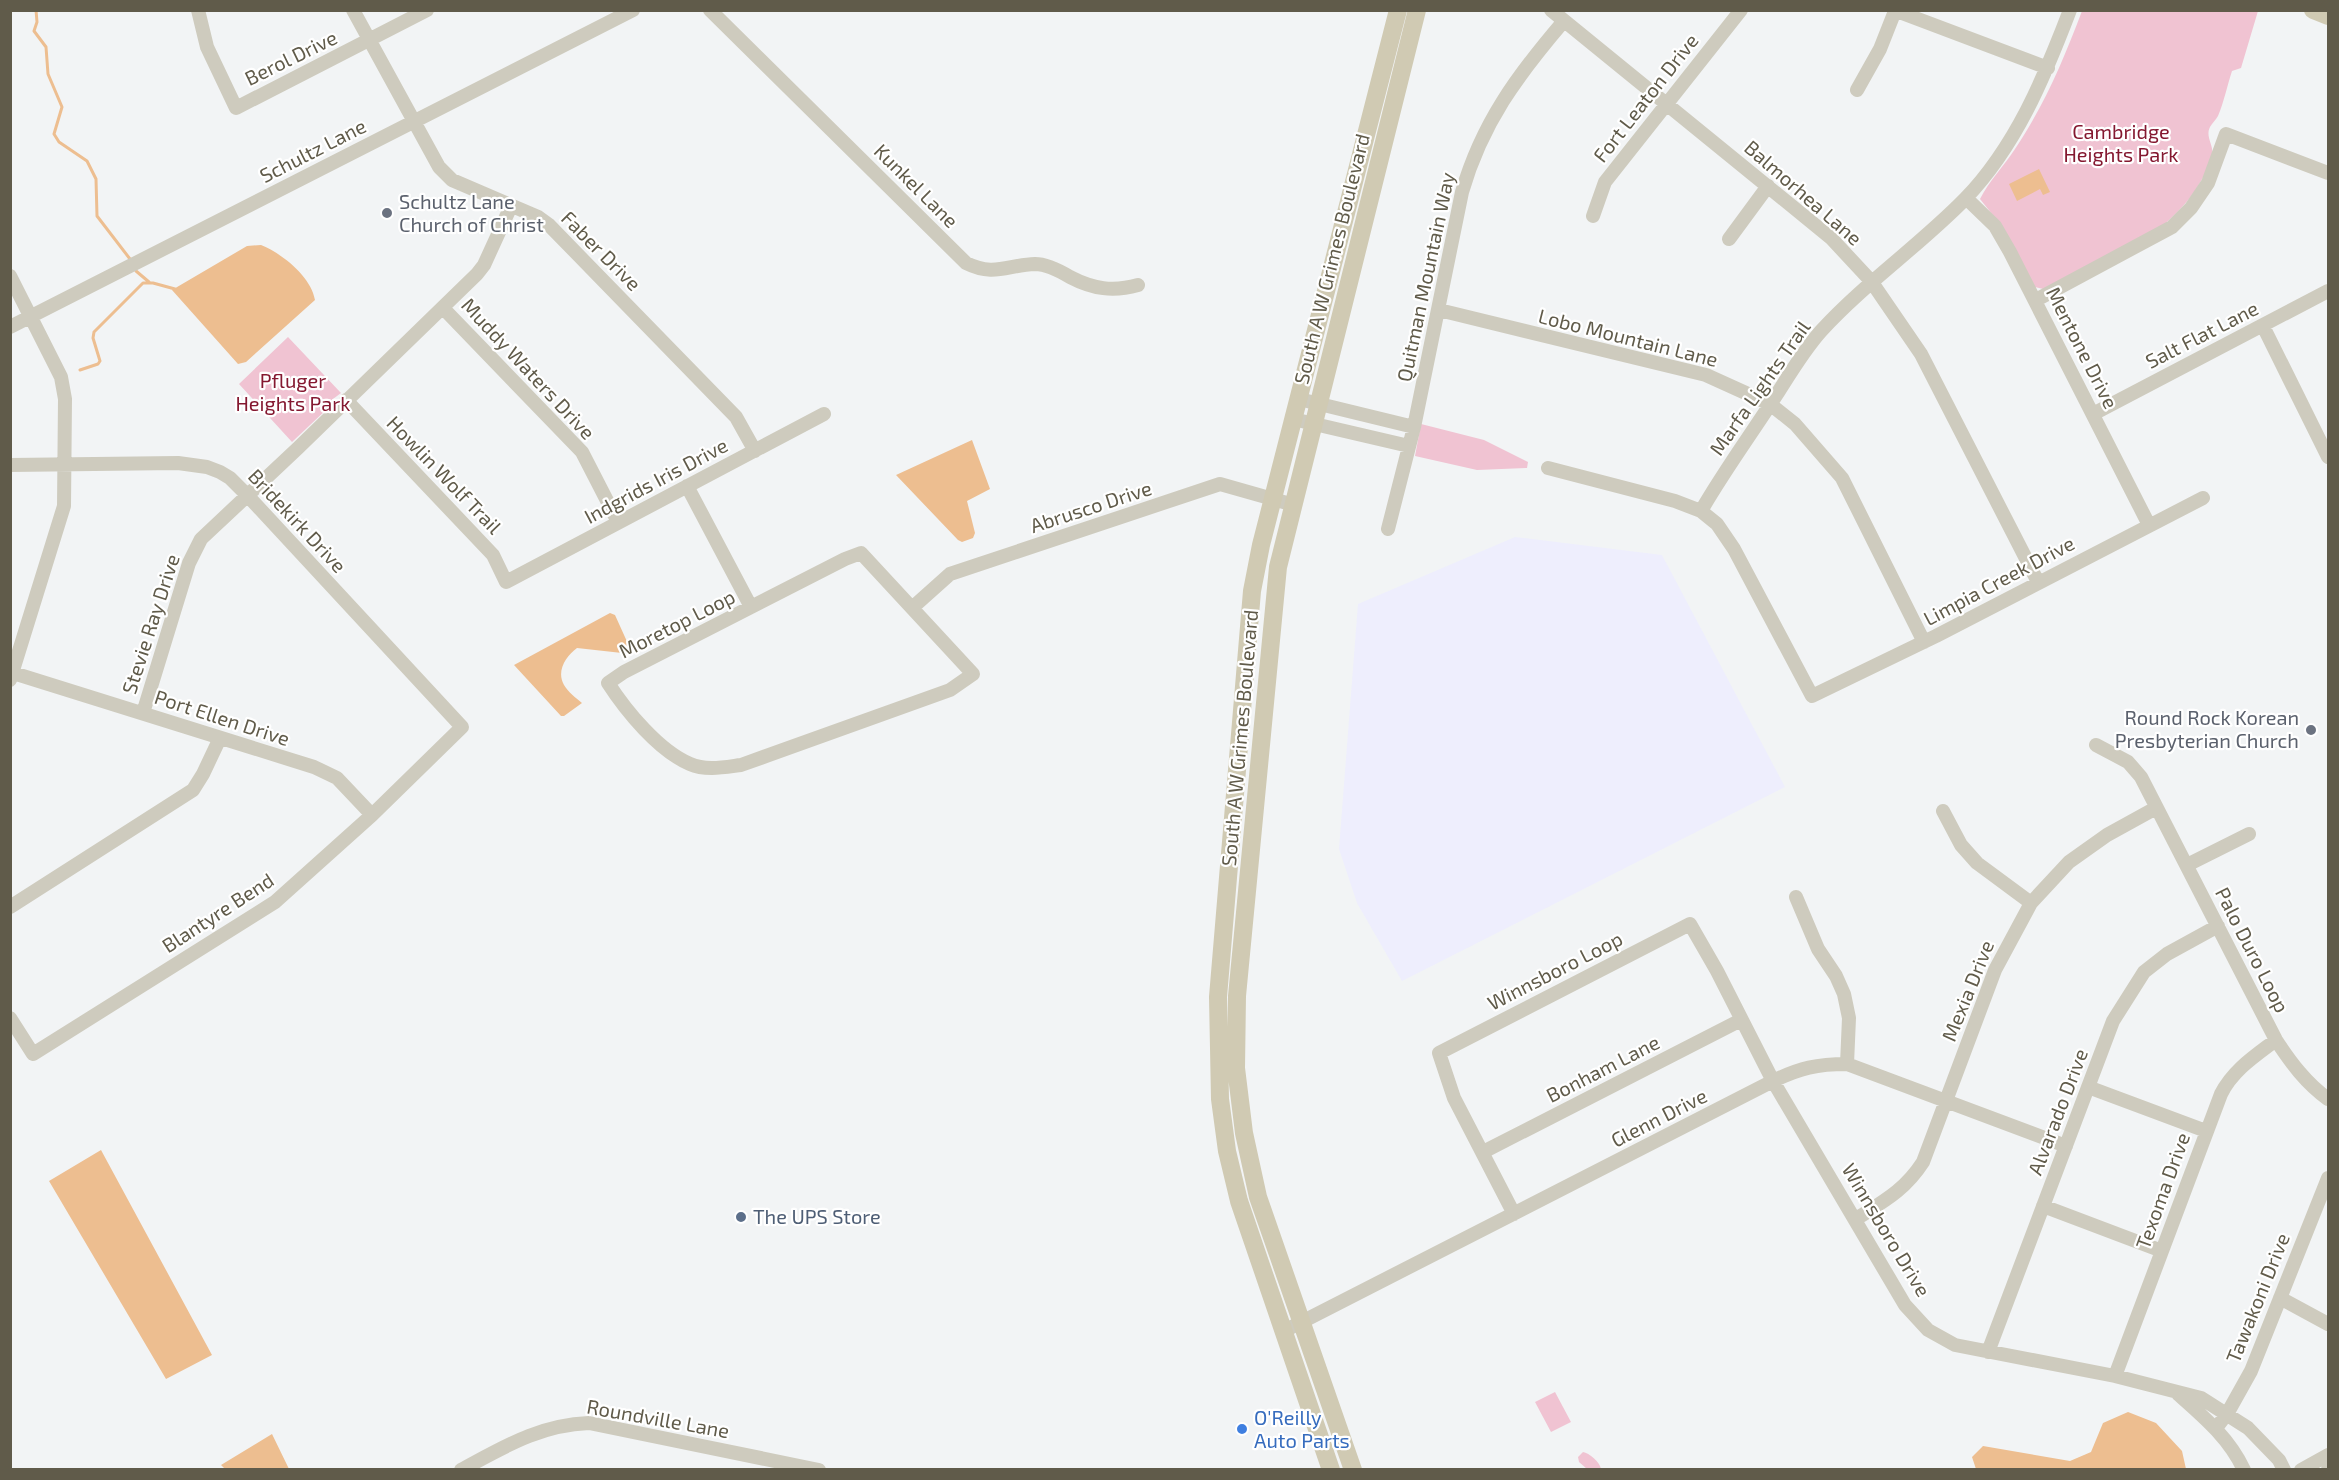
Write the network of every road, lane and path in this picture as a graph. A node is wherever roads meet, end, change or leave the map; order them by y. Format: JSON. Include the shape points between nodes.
{"nodes":[{"id":1,"x":198,"y":10,"type":"edge"},
{"id":2,"x":353,"y":10,"type":"edge"},
{"id":3,"x":427,"y":10,"type":"edge"},
{"id":4,"x":633,"y":10,"type":"edge"},
{"id":5,"x":710,"y":10,"type":"edge"},
{"id":6,"x":1398,"y":10,"type":"edge"},
{"id":7,"x":1417,"y":10,"type":"edge"},
{"id":8,"x":1551,"y":10,"type":"edge"},
{"id":9,"x":1741,"y":10,"type":"edge"},
{"id":10,"x":2070,"y":10,"type":"edge"},
{"id":11,"x":2313,"y":10,"type":"edge"},
{"id":12,"x":1895,"y":11,"type":"edge"},
{"id":13,"x":2328,"y":16,"type":"edge"},
{"id":14,"x":1563,"y":22,"type":"junction"},
{"id":15,"x":369,"y":41,"type":"junction"},
{"id":16,"x":2048,"y":68,"type":"junction"},
{"id":17,"x":1857,"y":90,"type":"dead end"},
{"id":18,"x":1374,"y":102,"type":"junction"},
{"id":19,"x":1666,"y":103,"type":"junction"},
{"id":20,"x":1394,"y":106,"type":"junction"},
{"id":21,"x":413,"y":122,"type":"junction"},
{"id":22,"x":2328,"y":173,"type":"edge"},
{"id":23,"x":1768,"y":186,"type":"junction"},
{"id":24,"x":1966,"y":198,"type":"junction"},
{"id":25,"x":511,"y":206,"type":"junction"},
{"id":26,"x":1593,"y":216,"type":"dead end"},
{"id":27,"x":1729,"y":239,"type":"dead end"},
{"id":28,"x":1335,"y":256,"type":"junction"},
{"id":29,"x":1354,"y":261,"type":"junction"},
{"id":30,"x":10,"y":276,"type":"edge"},
{"id":31,"x":1871,"y":281,"type":"junction"},
{"id":32,"x":1138,"y":285,"type":"dead end"},
{"id":33,"x":2328,"y":291,"type":"edge"},
{"id":34,"x":2036,"y":300,"type":"junction"},
{"id":35,"x":443,"y":308,"type":"junction"},
{"id":36,"x":1439,"y":310,"type":"junction"},
{"id":37,"x":32,"y":316,"type":"junction"},
{"id":38,"x":2263,"y":326,"type":"junction"},
{"id":39,"x":10,"y":327,"type":"edge"},
{"id":40,"x":1299,"y":399,"type":"junction"},
{"id":41,"x":346,"y":400,"type":"junction"},
{"id":42,"x":1319,"y":404,"type":"junction"},
{"id":43,"x":1770,"y":404,"type":"junction"},
{"id":44,"x":824,"y":414,"type":"dead end"},
{"id":45,"x":2093,"y":414,"type":"junction"},
{"id":46,"x":1293,"y":419,"type":"junction"},
{"id":47,"x":1314,"y":424,"type":"junction"},
{"id":48,"x":1414,"y":427,"type":"junction"},
{"id":49,"x":2324,"y":436,"type":"edge"},
{"id":50,"x":1409,"y":446,"type":"junction"},
{"id":51,"x":755,"y":451,"type":"junction"},
{"id":52,"x":2328,"y":457,"type":"edge"},
{"id":53,"x":64,"y":464,"type":"junction"},
{"id":54,"x":10,"y":465,"type":"edge"},
{"id":55,"x":1548,"y":468,"type":"dead end"},
{"id":56,"x":687,"y":486,"type":"junction"},
{"id":57,"x":247,"y":495,"type":"junction"},
{"id":58,"x":2203,"y":498,"type":"dead end"},
{"id":59,"x":1273,"y":499,"type":"junction"},
{"id":60,"x":1294,"y":505,"type":"junction"},
{"id":61,"x":1701,"y":512,"type":"junction"},
{"id":62,"x":618,"y":522,"type":"junction"},
{"id":63,"x":2150,"y":525,"type":"junction"},
{"id":64,"x":1388,"y":529,"type":"dead end"},
{"id":65,"x":506,"y":582,"type":"joint"},
{"id":66,"x":2038,"y":582,"type":"junction"},
{"id":67,"x":751,"y":607,"type":"junction"},
{"id":68,"x":912,"y":608,"type":"junction"},
{"id":69,"x":1249,"y":633,"type":"junction"},
{"id":70,"x":1924,"y":642,"type":"junction"},
{"id":71,"x":1270,"y":668,"type":"junction"},
{"id":72,"x":11,"y":675,"type":"edge"},
{"id":73,"x":143,"y":713,"type":"junction"},
{"id":74,"x":462,"y":727,"type":"joint"},
{"id":75,"x":220,"y":738,"type":"junction"},
{"id":76,"x":2096,"y":745,"type":"dead end"},
{"id":77,"x":2156,"y":808,"type":"junction"},
{"id":78,"x":1943,"y":810,"type":"dead end"},
{"id":79,"x":372,"y":815,"type":"junction"},
{"id":80,"x":2249,"y":834,"type":"dead end"},
{"id":81,"x":2187,"y":866,"type":"junction"},
{"id":82,"x":1796,"y":897,"type":"dead end"},
{"id":83,"x":2031,"y":903,"type":"junction"},
{"id":84,"x":10,"y":907,"type":"edge"},
{"id":85,"x":2218,"y":926,"type":"junction"},
{"id":86,"x":1224,"y":927,"type":"junction"},
{"id":87,"x":1244,"y":929,"type":"junction"},
{"id":88,"x":10,"y":1018,"type":"edge"},
{"id":89,"x":1741,"y":1020,"type":"junction"},
{"id":90,"x":2276,"y":1040,"type":"junction"},
{"id":91,"x":1847,"y":1064,"type":"junction"},
{"id":92,"x":1228,"y":1069,"type":"junction"},
{"id":93,"x":1773,"y":1081,"type":"junction"},
{"id":94,"x":2088,"y":1087,"type":"junction"},
{"id":95,"x":2328,"y":1099,"type":"edge"},
{"id":96,"x":1946,"y":1102,"type":"junction"},
{"id":97,"x":2206,"y":1131,"type":"junction"},
{"id":98,"x":2066,"y":1146,"type":"junction"},
{"id":99,"x":1483,"y":1152,"type":"junction"},
{"id":100,"x":2328,"y":1178,"type":"edge"},
{"id":101,"x":2043,"y":1206,"type":"junction"},
{"id":102,"x":1514,"y":1214,"type":"junction"},
{"id":103,"x":1856,"y":1219,"type":"junction"},
{"id":104,"x":2162,"y":1251,"type":"junction"},
{"id":105,"x":2280,"y":1298,"type":"junction"},
{"id":106,"x":2328,"y":1324,"type":"edge"},
{"id":107,"x":1292,"y":1326,"type":"junction"},
{"id":108,"x":1988,"y":1352,"type":"junction"},
{"id":109,"x":2115,"y":1376,"type":"junction"},
{"id":110,"x":2176,"y":1392,"type":"junction"},
{"id":111,"x":2227,"y":1414,"type":"junction"},
{"id":112,"x":2216,"y":1428,"type":"junction"},
{"id":113,"x":2328,"y":1455,"type":"edge"},
{"id":114,"x":461,"y":1470,"type":"edge"},
{"id":115,"x":819,"y":1470,"type":"edge"},
{"id":116,"x":1331,"y":1470,"type":"edge"},
{"id":117,"x":1353,"y":1470,"type":"edge"},
{"id":118,"x":2244,"y":1470,"type":"edge"},
{"id":119,"x":2284,"y":1470,"type":"edge"},
{"id":120,"x":2301,"y":1470,"type":"edge"}],
"edges":[{"from":1,"to":15,"type":"street","name":"Berol Drive","via":[[207,47],[236,108]]},
{"from":2,"to":15,"type":"street","name":"Faber Drive"},
{"from":3,"to":15,"type":"street","name":"Berol Drive"},
{"from":4,"to":21,"type":"street","name":"Schultz Lane"},
{"from":5,"to":32,"type":"street","name":"Kunkel Lane","via":[[966,263],[981,270],[1036,264],[1099,289],[1121,290]]},
{"from":6,"to":18,"type":"main road","name":"South A W Grimes Boulevard"},
{"from":7,"to":20,"type":"main road","name":"South A W Grimes Boulevard"},
{"from":8,"to":14,"type":"street","name":"Balmorhea Lane"},
{"from":9,"to":19,"type":"street","name":"Fort Leaton Drive"},
{"from":10,"to":16,"type":"street","name":"Marfa Lights Trail"},
{"from":11,"to":13,"type":"main road"},
{"from":12,"to":16,"type":"street"},
{"from":12,"to":17,"type":"street"},
{"from":14,"to":19,"type":"street","name":"Balmorhea Lane"},
{"from":14,"to":36,"type":"street","name":"Quitman Mountain Way","via":[[1505,95],[1471,164]]},
{"from":15,"to":21,"type":"street","name":"Faber Drive"},
{"from":16,"to":24,"type":"street","name":"Marfa Lights Trail","via":[[2008,144]]},
{"from":18,"to":20,"type":"main road"},
{"from":18,"to":28,"type":"main road","name":"South A W Grimes Boulevard"},
{"from":19,"to":23,"type":"street","name":"Balmorhea Lane"},
{"from":19,"to":26,"type":"street","name":"Fort Leaton Drive","via":[[1605,182]]},
{"from":20,"to":29,"type":"main road","name":"South A W Grimes Boulevard"},
{"from":21,"to":25,"type":"street","name":"Faber Drive","via":[[435,161],[452,180]]},
{"from":21,"to":37,"type":"street","name":"Schultz Lane"},
{"from":22,"to":34,"type":"street","via":[[2226,134],[2208,183],[2192,208],[2172,226]]},
{"from":23,"to":27,"type":"street"},
{"from":23,"to":31,"type":"street","name":"Balmorhea Lane","via":[[1831,238]]},
{"from":24,"to":31,"type":"street","name":"Marfa Lights Trail"},
{"from":24,"to":34,"type":"street","name":"Mentone Drive","via":[[1995,226]]},
{"from":25,"to":35,"type":"street","name":"Stevie Ray Drive","via":[[484,265]]},
{"from":25,"to":51,"type":"street","name":"Faber Drive","via":[[549,225],[736,417]]},
{"from":28,"to":29,"type":"main road"},
{"from":28,"to":40,"type":"main road","name":"South A W Grimes Boulevard"},
{"from":29,"to":42,"type":"main road","name":"South A W Grimes Boulevard"},
{"from":30,"to":37,"type":"street"},
{"from":31,"to":43,"type":"street","name":"Marfa Lights Trail","via":[[1820,332]]},
{"from":31,"to":66,"type":"street","name":"Balmorhea Lane","via":[[1922,354]]},
{"from":33,"to":38,"type":"street","name":"Salt Flat Lane"},
{"from":34,"to":45,"type":"street","name":"Mentone Drive"},
{"from":35,"to":41,"type":"street","name":"Stevie Ray Drive"},
{"from":35,"to":62,"type":"street","name":"Muddy Waters Drive","via":[[582,452]]},
{"from":36,"to":43,"type":"street","name":"Lobo Mountain Lane","via":[[1706,375]]},
{"from":36,"to":48,"type":"street","name":"Quitman Mountain Way"},
{"from":37,"to":39,"type":"street","name":"Schultz Lane"},
{"from":37,"to":53,"type":"street","via":[[61,377],[65,399]]},
{"from":38,"to":45,"type":"street","name":"Salt Flat Lane"},
{"from":38,"to":49,"type":"street"},
{"from":40,"to":42,"type":"street"},
{"from":40,"to":46,"type":"main road","name":"South A W Grimes Boulevard"},
{"from":41,"to":57,"type":"street","name":"Stevie Ray Drive"},
{"from":41,"to":65,"type":"street","name":"Howlin Wolf Trail","via":[[493,555]]},
{"from":42,"to":47,"type":"main road","name":"South A W Grimes Boulevard"},
{"from":42,"to":48,"type":"street"},
{"from":43,"to":61,"type":"street","name":"Marfa Lights Trail"},
{"from":43,"to":70,"type":"street","name":"Lobo Mountain Lane","via":[[1796,424],[1842,478]]},
{"from":44,"to":51,"type":"street","name":"Indgrids Iris Drive"},
{"from":45,"to":63,"type":"street","name":"Mentone Drive"},
{"from":46,"to":47,"type":"street"},
{"from":46,"to":59,"type":"main road","name":"South A W Grimes Boulevard"},
{"from":47,"to":50,"type":"street"},
{"from":47,"to":60,"type":"main road","name":"South A W Grimes Boulevard"},
{"from":48,"to":50,"type":"street","name":"Quitman Mountain Way"},
{"from":49,"to":52,"type":"street"},
{"from":50,"to":64,"type":"street","name":"Quitman Mountain Way"},
{"from":51,"to":56,"type":"street","name":"Indgrids Iris Drive"},
{"from":53,"to":54,"type":"street","name":"Bridekirk Drive"},
{"from":53,"to":57,"type":"street","name":"Bridekirk Drive","via":[[178,463],[207,467],[230,478]]},
{"from":53,"to":72,"type":"street","via":[[64,506]]},
{"from":55,"to":61,"type":"street","via":[[1669,499]]},
{"from":56,"to":62,"type":"street","name":"Indgrids Iris Drive"},
{"from":56,"to":67,"type":"street"},
{"from":57,"to":73,"type":"street","name":"Stevie Ray Drive","via":[[194,550]]},
{"from":57,"to":74,"type":"street","name":"Bridekirk Drive"},
{"from":58,"to":63,"type":"street","name":"Limpia Creek Drive"},
{"from":59,"to":60,"type":"street","name":"Abrusco Drive"},
{"from":59,"to":68,"type":"street","name":"Abrusco Drive","via":[[1220,484],[950,574]]},
{"from":59,"to":69,"type":"main road","name":"South A W Grimes Boulevard","via":[[1252,591]]},
{"from":60,"to":71,"type":"main road","name":"South A W Grimes Boulevard","via":[[1278,567]]},
{"from":61,"to":70,"type":"street","name":"Limpia Creek Drive","via":[[1717,524],[1734,549],[1812,696]]},
{"from":62,"to":65,"type":"street","name":"Indgrids Iris Drive"},
{"from":63,"to":66,"type":"street","name":"Limpia Creek Drive"},
{"from":66,"to":70,"type":"street","name":"Limpia Creek Drive"},
{"from":67,"to":68,"type":"street","name":"Moretop Loop","via":[[861,553]]},
{"from":67,"to":68,"type":"street","name":"Moretop Loop","via":[[608,683],[663,747],[692,765],[741,765],[950,690],[973,674]]},
{"from":69,"to":71,"type":"main road","via":[[1263,649]]},
{"from":69,"to":86,"type":"main road","name":"South A W Grimes Boulevard"},
{"from":71,"to":87,"type":"main road","name":"South A W Grimes Boulevard"},
{"from":72,"to":73,"type":"street","name":"Port Ellen Drive"},
{"from":73,"to":75,"type":"street","name":"Port Ellen Drive"},
{"from":74,"to":79,"type":"street","name":"Blantyre Bend"},
{"from":75,"to":79,"type":"street","name":"Port Ellen Drive","via":[[337,778]]},
{"from":75,"to":84,"type":"street","via":[[193,790]]},
{"from":76,"to":77,"type":"street","name":"Palo Duro Loop","via":[[2128,762],[2141,777]]},
{"from":77,"to":81,"type":"street","name":"Palo Duro Loop"},
{"from":77,"to":83,"type":"street","name":"Mexia Drive","via":[[2069,862]]},
{"from":78,"to":83,"type":"street","via":[[1961,845],[1977,863]]},
{"from":79,"to":88,"type":"street","name":"Blantyre Bend","via":[[275,902],[33,1054]]},
{"from":80,"to":81,"type":"street"},
{"from":81,"to":85,"type":"street","name":"Palo Duro Loop"},
{"from":82,"to":91,"type":"street","via":[[1818,949],[1844,994],[1849,1018]]},
{"from":83,"to":96,"type":"street","name":"Mexia Drive","via":[[1995,970]]},
{"from":85,"to":90,"type":"street","name":"Palo Duro Loop"},
{"from":85,"to":94,"type":"street","name":"Alvarado Drive","via":[[2167,954],[2144,972],[2113,1021]]},
{"from":86,"to":87,"type":"main road"},
{"from":86,"to":92,"type":"main road","name":"South A W Grimes Boulevard","via":[[1218,997]]},
{"from":87,"to":92,"type":"main road","name":"South A W Grimes Boulevard"},
{"from":89,"to":93,"type":"street","name":"Winnsboro Loop"},
{"from":89,"to":99,"type":"street","name":"Bonham Lane"},
{"from":89,"to":99,"type":"street","name":"Winnsboro Loop","via":[[1690,924],[1439,1053],[1454,1098]]},
{"from":90,"to":95,"type":"street","name":"Palo Duro Loop","via":[[2292,1065]]},
{"from":90,"to":97,"type":"street","name":"Texoma Drive","via":[[2228,1080]]},
{"from":91,"to":93,"type":"street","name":"Glenn Drive","via":[[1806,1067]]},
{"from":91,"to":96,"type":"street","name":"Glenn Drive"},
{"from":92,"to":107,"type":"main road","name":"South A W Grimes Boulevard"},
{"from":93,"to":102,"type":"street","name":"Glenn Drive"},
{"from":93,"to":103,"type":"street","name":"Winnsboro Drive"},
{"from":94,"to":97,"type":"street"},
{"from":94,"to":98,"type":"street","name":"Alvarado Drive"},
{"from":96,"to":98,"type":"street","name":"Glenn Drive"},
{"from":96,"to":103,"type":"street","name":"Mexia Drive","via":[[1913,1178],[1899,1192]]},
{"from":97,"to":104,"type":"street","name":"Texoma Drive"},
{"from":98,"to":101,"type":"street","name":"Alvarado Drive"},
{"from":99,"to":102,"type":"street","name":"Winnsboro Loop"},
{"from":100,"to":105,"type":"street","name":"Tawakoni Drive"},
{"from":101,"to":104,"type":"street"},
{"from":101,"to":108,"type":"street","name":"Alvarado Drive"},
{"from":102,"to":107,"type":"street","name":"Glenn Drive"},
{"from":103,"to":108,"type":"street","name":"Winnsboro Drive","via":[[1905,1305],[1928,1330],[1955,1345]]},
{"from":104,"to":109,"type":"street","name":"Texoma Drive"},
{"from":105,"to":106,"type":"street"},
{"from":105,"to":111,"type":"street","name":"Tawakoni Drive","via":[[2251,1371]]},
{"from":107,"to":116,"type":"main road","name":"South A W Grimes Boulevard"},
{"from":107,"to":117,"type":"main road","name":"South A W Grimes Boulevard"},
{"from":108,"to":109,"type":"street","name":"Winnsboro Drive"},
{"from":109,"to":110,"type":"street","name":"Winnsboro Drive"},
{"from":110,"to":111,"type":"street","name":"Winnsboro Drive","via":[[2201,1398]]},
{"from":110,"to":112,"type":"street","name":"Winnsboro Drive"},
{"from":111,"to":112,"type":"street","name":"Tawakoni Drive"},
{"from":111,"to":119,"type":"street","name":"Winnsboro Drive","via":[[2248,1428]]},
{"from":112,"to":118,"type":"street","name":"Winnsboro Drive"},
{"from":113,"to":120,"type":"street"},
{"from":114,"to":115,"type":"street","name":"Roundville Lane","via":[[553,1427],[589,1423]]}]}
